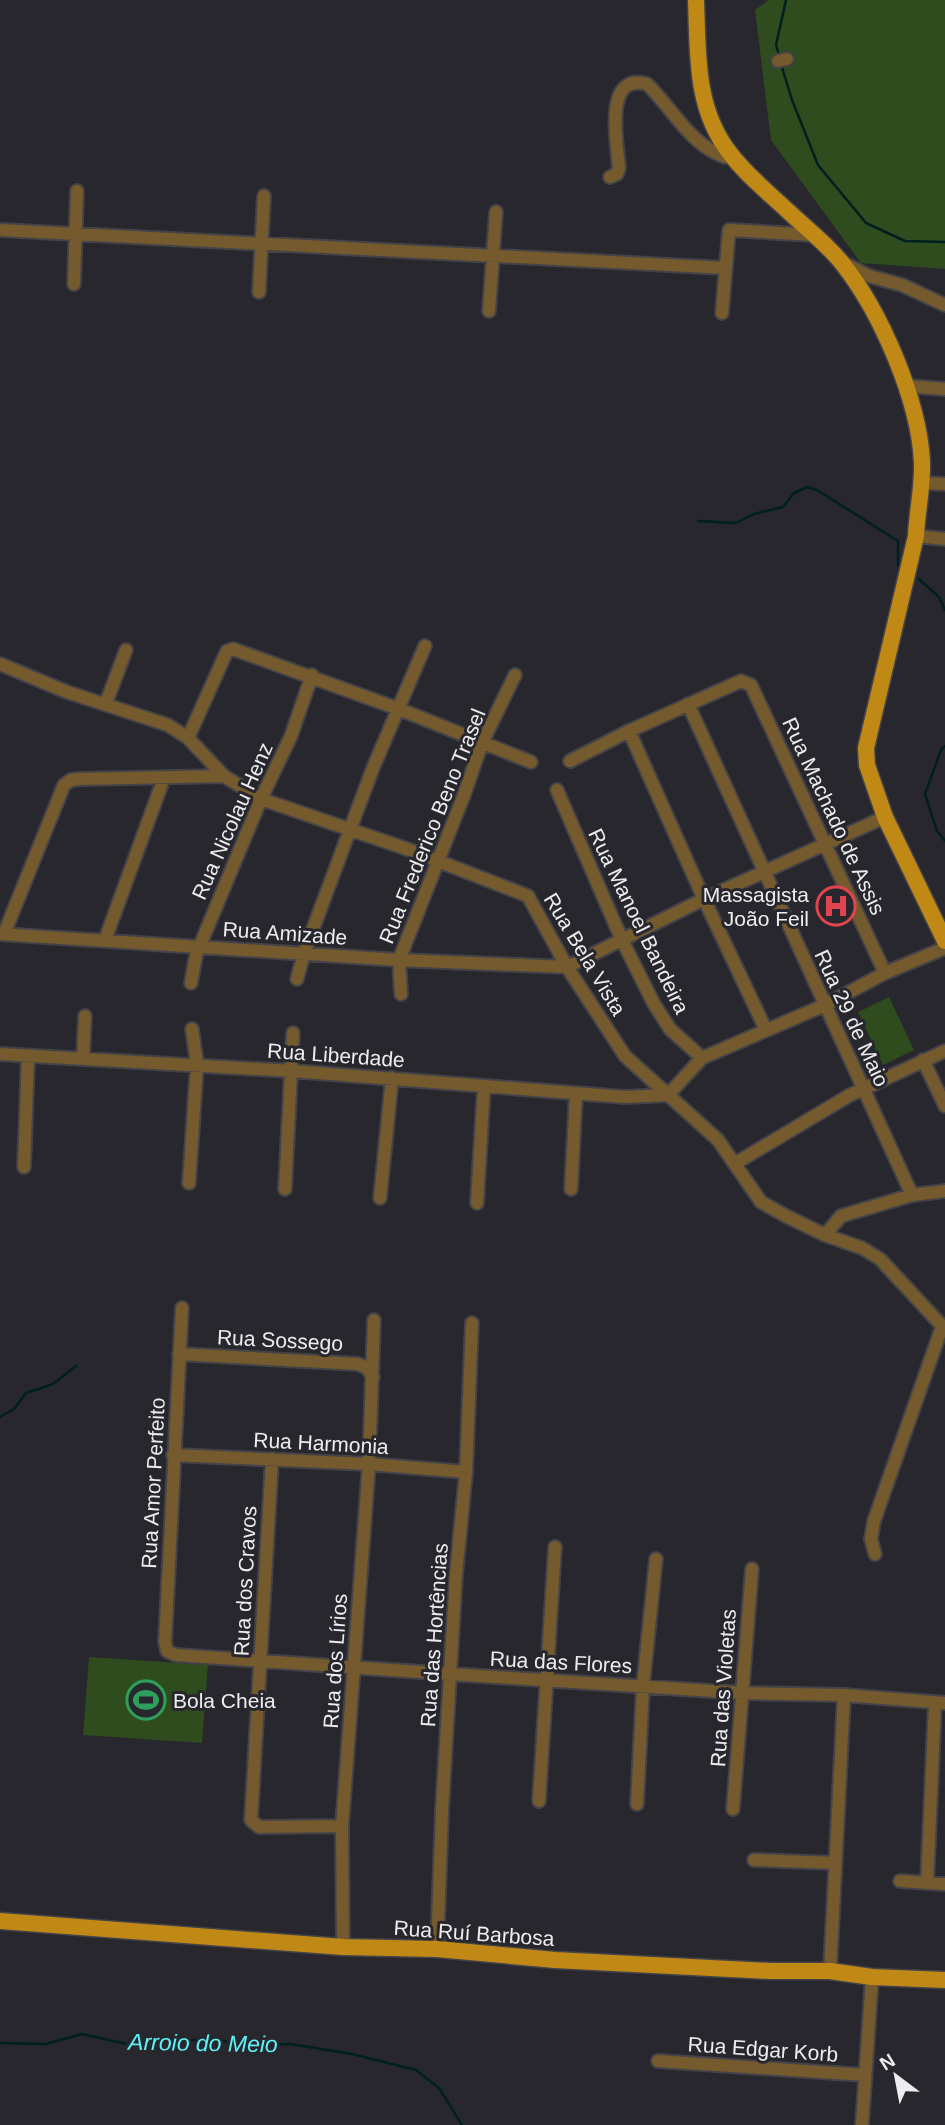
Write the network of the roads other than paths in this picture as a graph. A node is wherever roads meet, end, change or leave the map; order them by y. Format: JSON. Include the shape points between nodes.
{"nodes":[{"id":1,"x":696,"y":0,"type":"edge"},
{"id":2,"x":729,"y":154,"type":"junction"},
{"id":3,"x":610,"y":177,"type":"dead end"},
{"id":4,"x":77,"y":191,"type":"dead end"},
{"id":5,"x":264,"y":197,"type":"dead end"},
{"id":6,"x":496,"y":212,"type":"dead end"},
{"id":7,"x":0,"y":230,"type":"edge"},
{"id":8,"x":76,"y":234,"type":"junction"},
{"id":9,"x":814,"y":235,"type":"junction"},
{"id":10,"x":262,"y":244,"type":"junction"},
{"id":11,"x":492,"y":257,"type":"junction"},
{"id":12,"x":841,"y":261,"type":"junction"},
{"id":13,"x":726,"y":268,"type":"junction"},
{"id":14,"x":74,"y":284,"type":"dead end"},
{"id":15,"x":259,"y":292,"type":"dead end"},
{"id":16,"x":945,"y":305,"type":"edge"},
{"id":17,"x":489,"y":311,"type":"dead end"},
{"id":18,"x":722,"y":313,"type":"dead end"},
{"id":19,"x":907,"y":386,"type":"junction"},
{"id":20,"x":945,"y":389,"type":"edge"},
{"id":21,"x":922,"y":483,"type":"junction"},
{"id":22,"x":945,"y":484,"type":"edge"},
{"id":23,"x":916,"y":536,"type":"junction"},
{"id":24,"x":945,"y":539,"type":"edge"},
{"id":25,"x":425,"y":646,"type":"dead end"},
{"id":26,"x":126,"y":650,"type":"dead end"},
{"id":27,"x":0,"y":664,"type":"edge"},
{"id":28,"x":516,"y":675,"type":"dead end"},
{"id":29,"x":312,"y":676,"type":"junction"},
{"id":30,"x":106,"y":703,"type":"junction"},
{"id":31,"x":688,"y":704,"type":"junction"},
{"id":32,"x":399,"y":709,"type":"junction"},
{"id":33,"x":629,"y":731,"type":"junction"},
{"id":34,"x":188,"y":738,"type":"junction"},
{"id":35,"x":482,"y":743,"type":"junction"},
{"id":36,"x":570,"y":761,"type":"dead end"},
{"id":37,"x":531,"y":762,"type":"dead end"},
{"id":38,"x":225,"y":776,"type":"junction"},
{"id":39,"x":164,"y":778,"type":"junction"},
{"id":40,"x":557,"y":790,"type":"dead end"},
{"id":41,"x":261,"y":799,"type":"junction"},
{"id":42,"x":885,"y":817,"type":"junction"},
{"id":43,"x":351,"y":830,"type":"junction"},
{"id":44,"x":825,"y":845,"type":"junction"},
{"id":45,"x":439,"y":861,"type":"junction"},
{"id":46,"x":763,"y":871,"type":"junction"},
{"id":47,"x":704,"y":899,"type":"junction"},
{"id":48,"x":2,"y":934,"type":"edge"},
{"id":49,"x":105,"y":940,"type":"junction"},
{"id":50,"x":622,"y":940,"type":"junction"},
{"id":51,"x":945,"y":941,"type":"edge"},
{"id":52,"x":200,"y":947,"type":"junction"},
{"id":53,"x":945,"y":948,"type":"edge"},
{"id":54,"x":304,"y":953,"type":"junction"},
{"id":55,"x":399,"y":960,"type":"junction"},
{"id":56,"x":567,"y":967,"type":"junction"},
{"id":57,"x":885,"y":973,"type":"junction"},
{"id":58,"x":297,"y":979,"type":"dead end"},
{"id":59,"x":191,"y":983,"type":"dead end"},
{"id":60,"x":401,"y":994,"type":"dead end"},
{"id":61,"x":825,"y":1004,"type":"junction"},
{"id":62,"x":85,"y":1016,"type":"dead end"},
{"id":63,"x":192,"y":1029,"type":"dead end"},
{"id":64,"x":766,"y":1030,"type":"junction"},
{"id":65,"x":293,"y":1033,"type":"dead end"},
{"id":66,"x":945,"y":1051,"type":"edge"},
{"id":67,"x":0,"y":1054,"type":"edge"},
{"id":68,"x":28,"y":1056,"type":"junction"},
{"id":69,"x":702,"y":1058,"type":"junction"},
{"id":70,"x":83,"y":1059,"type":"junction"},
{"id":71,"x":923,"y":1060,"type":"junction"},
{"id":72,"x":197,"y":1064,"type":"junction"},
{"id":73,"x":292,"y":1071,"type":"junction"},
{"id":74,"x":392,"y":1078,"type":"junction"},
{"id":75,"x":484,"y":1086,"type":"junction"},
{"id":76,"x":864,"y":1088,"type":"junction"},
{"id":77,"x":576,"y":1094,"type":"junction"},
{"id":78,"x":668,"y":1095,"type":"junction"},
{"id":79,"x":945,"y":1106,"type":"edge"},
{"id":80,"x":736,"y":1163,"type":"junction"},
{"id":81,"x":24,"y":1167,"type":"dead end"},
{"id":82,"x":189,"y":1183,"type":"dead end"},
{"id":83,"x":285,"y":1189,"type":"dead end"},
{"id":84,"x":571,"y":1189,"type":"dead end"},
{"id":85,"x":945,"y":1191,"type":"edge"},
{"id":86,"x":912,"y":1195,"type":"junction"},
{"id":87,"x":380,"y":1198,"type":"dead end"},
{"id":88,"x":477,"y":1203,"type":"dead end"},
{"id":89,"x":825,"y":1235,"type":"junction"},
{"id":90,"x":182,"y":1308,"type":"dead end"},
{"id":91,"x":374,"y":1320,"type":"dead end"},
{"id":92,"x":472,"y":1323,"type":"dead end"},
{"id":93,"x":943,"y":1328,"type":"edge"},
{"id":94,"x":938,"y":1353,"type":"edge"},
{"id":95,"x":180,"y":1354,"type":"junction"},
{"id":96,"x":373,"y":1377,"type":"junction"},
{"id":97,"x":173,"y":1455,"type":"junction"},
{"id":98,"x":272,"y":1459,"type":"junction"},
{"id":99,"x":369,"y":1464,"type":"junction"},
{"id":100,"x":466,"y":1472,"type":"junction"},
{"id":101,"x":555,"y":1547,"type":"dead end"},
{"id":102,"x":875,"y":1554,"type":"dead end"},
{"id":103,"x":656,"y":1559,"type":"dead end"},
{"id":104,"x":752,"y":1569,"type":"dead end"},
{"id":105,"x":176,"y":1655,"type":"joint"},
{"id":106,"x":260,"y":1661,"type":"junction"},
{"id":107,"x":354,"y":1668,"type":"junction"},
{"id":108,"x":450,"y":1674,"type":"junction"},
{"id":109,"x":545,"y":1680,"type":"junction"},
{"id":110,"x":643,"y":1686,"type":"junction"},
{"id":111,"x":743,"y":1693,"type":"junction"},
{"id":112,"x":844,"y":1695,"type":"junction"},
{"id":113,"x":940,"y":1703,"type":"edge"},
{"id":114,"x":539,"y":1801,"type":"dead end"},
{"id":115,"x":637,"y":1804,"type":"dead end"},
{"id":116,"x":733,"y":1809,"type":"dead end"},
{"id":117,"x":342,"y":1826,"type":"junction"},
{"id":118,"x":754,"y":1860,"type":"dead end"},
{"id":119,"x":835,"y":1863,"type":"junction"},
{"id":120,"x":900,"y":1881,"type":"dead end"},
{"id":121,"x":927,"y":1883,"type":"junction"},
{"id":122,"x":945,"y":1884,"type":"edge"},
{"id":123,"x":0,"y":1921,"type":"edge"},
{"id":124,"x":343,"y":1947,"type":"junction"},
{"id":125,"x":438,"y":1950,"type":"junction"},
{"id":126,"x":830,"y":1971,"type":"junction"},
{"id":127,"x":872,"y":1977,"type":"junction"},
{"id":128,"x":945,"y":1980,"type":"edge"},
{"id":129,"x":657,"y":2061,"type":"dead end"},
{"id":130,"x":865,"y":2075,"type":"junction"},
{"id":131,"x":862,"y":2125,"type":"edge"}],
"edges":[{"from":1,"to":2,"type":"main road","via":[[698,66],[705,107]]},
{"from":2,"to":3,"type":"street","via":[[715,153],[693,138],[647,85],[628,83],[619,93],[619,168]]},
{"from":2,"to":9,"type":"main road"},
{"from":4,"to":8,"type":"street"},
{"from":5,"to":10,"type":"street"},
{"from":6,"to":11,"type":"street"},
{"from":7,"to":8,"type":"street"},
{"from":8,"to":10,"type":"street"},
{"from":8,"to":14,"type":"street"},
{"from":9,"to":12,"type":"main road"},
{"from":9,"to":13,"type":"street","via":[[729,230]]},
{"from":10,"to":11,"type":"street"},
{"from":10,"to":15,"type":"street"},
{"from":11,"to":13,"type":"street"},
{"from":11,"to":17,"type":"street"},
{"from":12,"to":16,"type":"street"},
{"from":12,"to":19,"type":"main road","via":[[863,292]]},
{"from":13,"to":18,"type":"street"},
{"from":19,"to":20,"type":"street"},
{"from":19,"to":21,"type":"main road"},
{"from":21,"to":22,"type":"street"},
{"from":21,"to":23,"type":"main road"},
{"from":23,"to":24,"type":"street"},
{"from":23,"to":42,"type":"main road","via":[[866,748],[867,765]]},
{"from":25,"to":32,"type":"street"},
{"from":26,"to":30,"type":"street"},
{"from":27,"to":30,"type":"street","name":"Rua Bela Vista"},
{"from":28,"to":35,"type":"street","name":"Rua Frederico Beno Trasel"},
{"from":29,"to":32,"type":"street"},
{"from":29,"to":34,"type":"street","via":[[240,650],[228,651]]},
{"from":29,"to":41,"type":"street","name":"Rua Nicolau Henz","via":[[291,736]]},
{"from":30,"to":34,"type":"street","name":"Rua Bela Vista","via":[[169,725]]},
{"from":31,"to":33,"type":"street"},
{"from":31,"to":44,"type":"street","name":"Rua Machado de Assis","via":[[741,681],[751,685]]},
{"from":31,"to":46,"type":"street","name":"Rua 29 de Maio"},
{"from":32,"to":35,"type":"street"},
{"from":32,"to":43,"type":"street"},
{"from":33,"to":36,"type":"street"},
{"from":33,"to":47,"type":"street"},
{"from":34,"to":38,"type":"street","name":"Rua Bela Vista"},
{"from":35,"to":37,"type":"street"},
{"from":35,"to":45,"type":"street","name":"Rua Frederico Beno Trasel"},
{"from":38,"to":39,"type":"street"},
{"from":38,"to":41,"type":"street","name":"Rua Bela Vista"},
{"from":39,"to":48,"type":"street","via":[[80,779],[64,785]]},
{"from":39,"to":49,"type":"street"},
{"from":40,"to":50,"type":"street","name":"Rua Manoel Bandeira"},
{"from":41,"to":43,"type":"street","name":"Rua Bela Vista"},
{"from":41,"to":52,"type":"street","name":"Rua Nicolau Henz"},
{"from":42,"to":44,"type":"street"},
{"from":42,"to":51,"type":"main road"},
{"from":43,"to":45,"type":"street","name":"Rua Bela Vista"},
{"from":43,"to":54,"type":"street"},
{"from":44,"to":46,"type":"street"},
{"from":44,"to":57,"type":"street","name":"Rua Machado de Assis"},
{"from":45,"to":55,"type":"street","name":"Rua Frederico Beno Trasel"},
{"from":45,"to":56,"type":"street","name":"Rua Bela Vista","via":[[528,896]]},
{"from":46,"to":47,"type":"street"},
{"from":46,"to":61,"type":"street","name":"Rua 29 de Maio"},
{"from":47,"to":50,"type":"street"},
{"from":47,"to":64,"type":"street"},
{"from":48,"to":49,"type":"street","name":"Rua Amizade"},
{"from":49,"to":52,"type":"street","name":"Rua Amizade"},
{"from":50,"to":56,"type":"street"},
{"from":50,"to":69,"type":"street","name":"Rua Manoel Bandeira","via":[[670,1029]]},
{"from":52,"to":54,"type":"street","name":"Rua Amizade"},
{"from":52,"to":59,"type":"street","name":"Rua Nicolau Henz"},
{"from":53,"to":57,"type":"street"},
{"from":54,"to":55,"type":"street","name":"Rua Amizade"},
{"from":54,"to":58,"type":"street"},
{"from":55,"to":56,"type":"street","name":"Rua Amizade"},
{"from":55,"to":60,"type":"street","name":"Rua Frederico Beno Trasel"},
{"from":56,"to":78,"type":"street","name":"Rua Bela Vista","via":[[625,1056]]},
{"from":57,"to":61,"type":"street"},
{"from":61,"to":64,"type":"street"},
{"from":61,"to":76,"type":"street","name":"Rua 29 de Maio"},
{"from":62,"to":70,"type":"street"},
{"from":63,"to":72,"type":"street"},
{"from":64,"to":69,"type":"street"},
{"from":65,"to":73,"type":"street"},
{"from":66,"to":71,"type":"street"},
{"from":67,"to":68,"type":"street","name":"Rua Liberdade"},
{"from":68,"to":70,"type":"street","name":"Rua Liberdade"},
{"from":68,"to":81,"type":"street"},
{"from":69,"to":78,"type":"street"},
{"from":70,"to":72,"type":"street","name":"Rua Liberdade"},
{"from":71,"to":76,"type":"street"},
{"from":71,"to":79,"type":"street"},
{"from":72,"to":73,"type":"street","name":"Rua Liberdade"},
{"from":72,"to":82,"type":"street"},
{"from":73,"to":74,"type":"street","name":"Rua Liberdade"},
{"from":73,"to":83,"type":"street"},
{"from":74,"to":75,"type":"street","name":"Rua Liberdade"},
{"from":74,"to":87,"type":"street"},
{"from":75,"to":77,"type":"street","name":"Rua Liberdade"},
{"from":75,"to":88,"type":"street"},
{"from":76,"to":80,"type":"street"},
{"from":76,"to":86,"type":"street","name":"Rua 29 de Maio"},
{"from":77,"to":78,"type":"street","name":"Rua Liberdade"},
{"from":77,"to":84,"type":"street"},
{"from":78,"to":80,"type":"street","name":"Rua Bela Vista","via":[[718,1140]]},
{"from":80,"to":89,"type":"street","name":"Rua Bela Vista","via":[[761,1202]]},
{"from":85,"to":86,"type":"street"},
{"from":86,"to":89,"type":"street","via":[[841,1216]]},
{"from":89,"to":93,"type":"street","name":"Rua Bela Vista","via":[[880,1259]]},
{"from":90,"to":95,"type":"street","name":"Rua Amor Perfeito"},
{"from":91,"to":96,"type":"street","name":"Rua dos Lírios"},
{"from":92,"to":100,"type":"street","name":"Rua das Hortências"},
{"from":93,"to":94,"type":"street"},
{"from":94,"to":102,"type":"street","via":[[874,1521],[871,1539]]},
{"from":95,"to":96,"type":"street","name":"Rua Sossego","via":[[358,1364]]},
{"from":95,"to":97,"type":"street","name":"Rua Amor Perfeito"},
{"from":96,"to":99,"type":"street","name":"Rua dos Lírios"},
{"from":97,"to":98,"type":"street","name":"Rua Harmonia"},
{"from":97,"to":105,"type":"street","name":"Rua Amor Perfeito","via":[[165,1642],[167,1651]]},
{"from":98,"to":99,"type":"street","name":"Rua Harmonia"},
{"from":98,"to":106,"type":"street","name":"Rua dos Cravos"},
{"from":99,"to":100,"type":"street","name":"Rua Harmonia"},
{"from":99,"to":107,"type":"street","name":"Rua dos Lírios"},
{"from":100,"to":108,"type":"street","name":"Rua das Hortências"},
{"from":101,"to":109,"type":"street"},
{"from":103,"to":110,"type":"street"},
{"from":104,"to":111,"type":"street","name":"Rua das Violetas"},
{"from":105,"to":106,"type":"street","name":"Rua das Flores"},
{"from":106,"to":107,"type":"street","name":"Rua das Flores"},
{"from":106,"to":117,"type":"street","name":"Rua dos Cravos","via":[[251,1820],[259,1827]]},
{"from":107,"to":108,"type":"street","name":"Rua das Flores"},
{"from":107,"to":117,"type":"street","name":"Rua dos Lírios"},
{"from":108,"to":109,"type":"street","name":"Rua das Flores"},
{"from":108,"to":125,"type":"street","name":"Rua das Hortências"},
{"from":109,"to":110,"type":"street","name":"Rua das Flores"},
{"from":109,"to":114,"type":"street"},
{"from":110,"to":111,"type":"street","name":"Rua das Flores"},
{"from":110,"to":115,"type":"street"},
{"from":111,"to":112,"type":"street","name":"Rua das Flores"},
{"from":111,"to":116,"type":"street","name":"Rua das Violetas"},
{"from":112,"to":113,"type":"street","name":"Rua das Flores"},
{"from":112,"to":119,"type":"street"},
{"from":113,"to":121,"type":"street"},
{"from":117,"to":124,"type":"street","name":"Rua dos Lírios"},
{"from":118,"to":119,"type":"street"},
{"from":119,"to":126,"type":"street"},
{"from":120,"to":121,"type":"street"},
{"from":121,"to":122,"type":"street"},
{"from":123,"to":124,"type":"main road","name":"Rua Ruí Barbosa"},
{"from":124,"to":125,"type":"main road","name":"Rua Ruí Barbosa"},
{"from":125,"to":126,"type":"main road","name":"Rua Ruí Barbosa","via":[[555,1960]]},
{"from":126,"to":127,"type":"main road","name":"Rua Ruí Barbosa"},
{"from":127,"to":128,"type":"main road","name":"Rua Ruí Barbosa"},
{"from":127,"to":130,"type":"street"},
{"from":129,"to":130,"type":"street","name":"Rua Edgar Korb"},
{"from":130,"to":131,"type":"street"}]}
